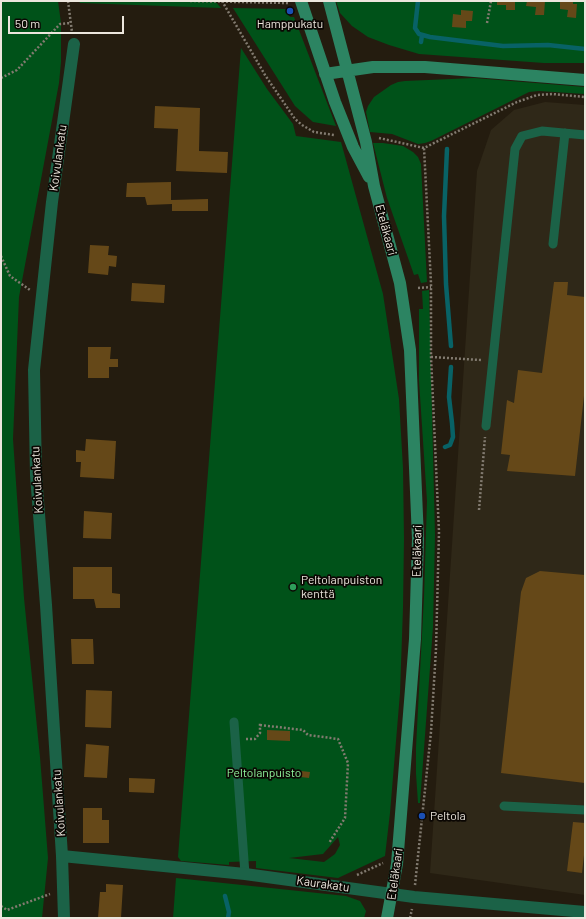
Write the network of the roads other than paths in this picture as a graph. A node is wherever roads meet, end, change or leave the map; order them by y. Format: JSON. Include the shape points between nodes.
{"nodes":[{"id":1,"x":301,"y":1,"type":"edge"},
{"id":2,"x":329,"y":1,"type":"edge"},
{"id":3,"x":74,"y":44,"type":"road end"},
{"id":4,"x":347,"y":71,"type":"junction"},
{"id":5,"x":325,"y":74,"type":"junction"},
{"id":6,"x":585,"y":80,"type":"edge"},
{"id":7,"x":565,"y":133,"type":"junction"},
{"id":8,"x":585,"y":135,"type":"edge"},
{"id":9,"x":374,"y":186,"type":"junction"},
{"id":10,"x":554,"y":244,"type":"dead end"},
{"id":11,"x":486,"y":426,"type":"road end"},
{"id":12,"x":234,"y":722,"type":"dead end"},
{"id":13,"x":504,"y":806,"type":"dead end"},
{"id":14,"x":585,"y":810,"type":"edge"},
{"id":15,"x":62,"y":856,"type":"junction"},
{"id":16,"x":245,"y":874,"type":"junction"},
{"id":17,"x":393,"y":894,"type":"junction"},
{"id":18,"x":580,"y":914,"type":"edge"},
{"id":19,"x":64,"y":918,"type":"edge"},
{"id":20,"x":387,"y":918,"type":"edge"}],
"edges":[{"from":1,"to":5,"type":"main road","name":"Eteläkaari"},
{"from":2,"to":4,"type":"main road","name":"Eteläkaari"},
{"from":3,"to":15,"type":"street","name":"Koivulankatu","via":[[52,202],[34,370],[36,475]]},
{"from":4,"to":5,"type":"main road"},
{"from":4,"to":6,"type":"main road","via":[[373,67],[425,67]]},
{"from":4,"to":9,"type":"main road","name":"Eteläkaari","via":[[366,142]]},
{"from":5,"to":9,"type":"main road","name":"Eteläkaari","via":[[354,147]]},
{"from":7,"to":8,"type":"lane"},
{"from":7,"to":10,"type":"lane"},
{"from":7,"to":11,"type":"lane","via":[[542,131],[522,136],[515,149]]},
{"from":9,"to":17,"type":"main road","name":"Eteläkaari","via":[[400,283],[410,350],[418,539],[414,639]]},
{"from":12,"to":16,"type":"lane"},
{"from":13,"to":14,"type":"lane"},
{"from":15,"to":16,"type":"street","name":"Kaurakatu"},
{"from":15,"to":19,"type":"street","name":"Koivulankatu"},
{"from":16,"to":17,"type":"street","name":"Kaurakatu"},
{"from":17,"to":18,"type":"street","name":"Kaurakatu"},
{"from":17,"to":20,"type":"main road","name":"Eteläkaari"}]}
